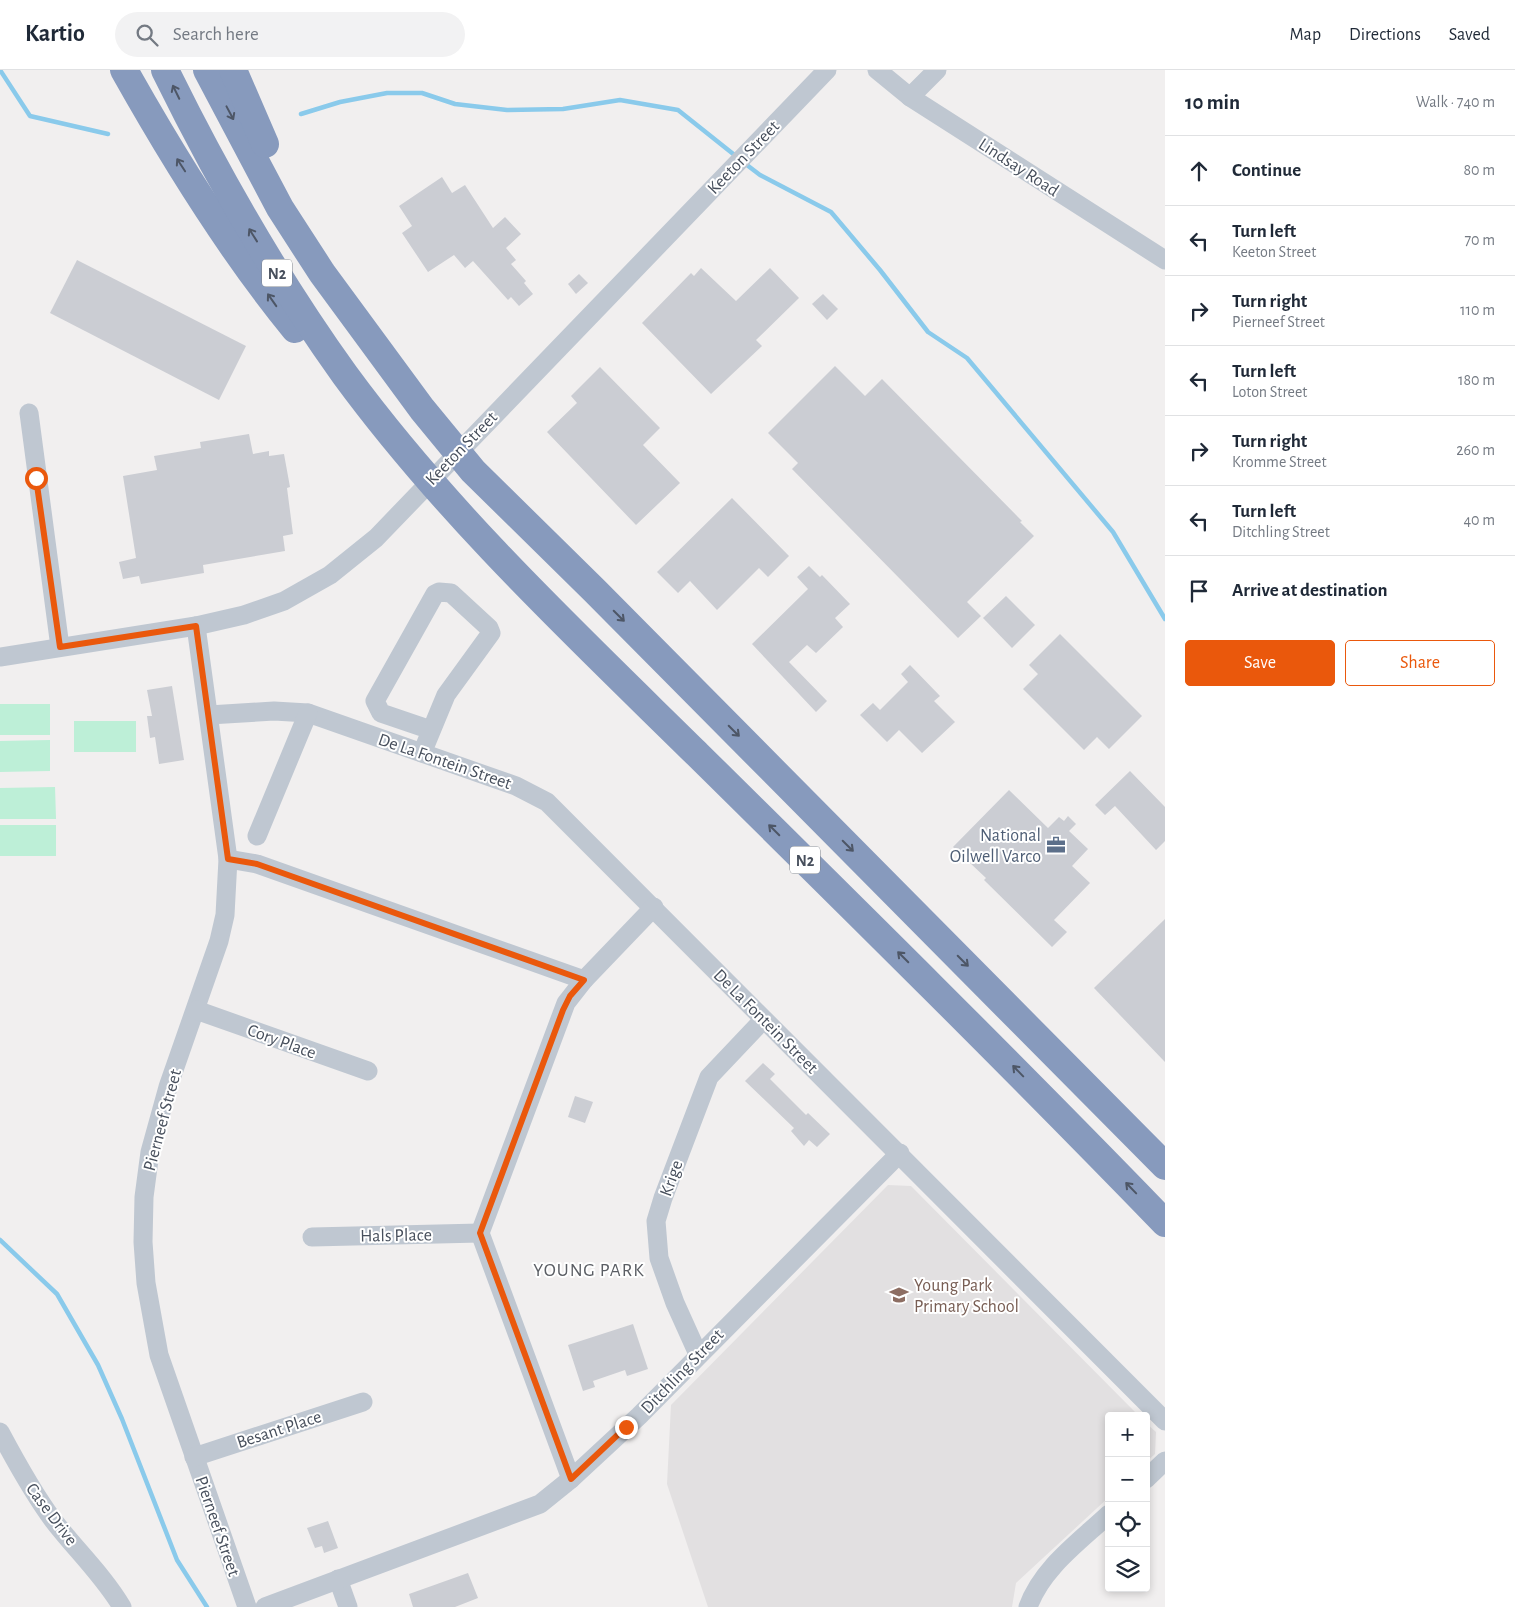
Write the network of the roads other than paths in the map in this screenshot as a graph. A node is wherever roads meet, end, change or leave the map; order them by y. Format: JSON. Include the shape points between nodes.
{"nodes":[{"id":1,"x":124,"y":70,"type":"edge"},
{"id":2,"x":164,"y":70,"type":"edge"},
{"id":3,"x":208,"y":70,"type":"edge"},
{"id":4,"x":233,"y":70,"type":"edge"},
{"id":5,"x":827,"y":70,"type":"edge"},
{"id":6,"x":876,"y":70,"type":"edge"},
{"id":7,"x":936,"y":70,"type":"edge"},
{"id":8,"x":910,"y":97,"type":"junction"},
{"id":9,"x":1165,"y":260,"type":"edge"},
{"id":10,"x":29,"y":413,"type":"dead end"},
{"id":11,"x":444,"y":427,"type":"junction"},
{"id":12,"x":405,"y":450,"type":"junction"},
{"id":13,"x":196,"y":626,"type":"junction"},
{"id":14,"x":60,"y":647,"type":"junction"},
{"id":15,"x":0,"y":657,"type":"edge"},
{"id":16,"x":308,"y":713,"type":"junction"},
{"id":17,"x":209,"y":714,"type":"junction"},
{"id":18,"x":431,"y":730,"type":"junction"},
{"id":19,"x":422,"y":753,"type":"junction"},
{"id":20,"x":257,"y":836,"type":"dead end"},
{"id":21,"x":228,"y":859,"type":"junction"},
{"id":22,"x":654,"y":907,"type":"junction"},
{"id":23,"x":584,"y":980,"type":"junction"},
{"id":24,"x":196,"y":1010,"type":"junction"},
{"id":25,"x":763,"y":1020,"type":"junction"},
{"id":26,"x":368,"y":1071,"type":"dead end"},
{"id":27,"x":900,"y":1153,"type":"junction"},
{"id":28,"x":1165,"y":1166,"type":"edge"},
{"id":29,"x":1165,"y":1223,"type":"edge"},
{"id":30,"x":480,"y":1233,"type":"junction"},
{"id":31,"x":312,"y":1237,"type":"dead end"},
{"id":32,"x":698,"y":1354,"type":"junction"},
{"id":33,"x":364,"y":1402,"type":"dead end"},
{"id":34,"x":1165,"y":1421,"type":"edge"},
{"id":35,"x":0,"y":1432,"type":"edge"},
{"id":36,"x":194,"y":1457,"type":"junction"},
{"id":37,"x":1165,"y":1461,"type":"edge"},
{"id":38,"x":1150,"y":1474,"type":"edge"},
{"id":39,"x":571,"y":1479,"type":"junction"},
{"id":40,"x":1105,"y":1518,"type":"edge"},
{"id":41,"x":338,"y":1578,"type":"junction"},
{"id":42,"x":112,"y":1590,"type":"junction"},
{"id":43,"x":122,"y":1607,"type":"edge"},
{"id":44,"x":135,"y":1607,"type":"edge"},
{"id":45,"x":246,"y":1607,"type":"edge"},
{"id":46,"x":265,"y":1607,"type":"edge"},
{"id":47,"x":348,"y":1607,"type":"edge"},
{"id":48,"x":1028,"y":1607,"type":"edge"}],
"edges":[{"from":12,"to":1,"type":"highway","one_way":true,"via":[[324,364],[277,307],[188,175]]},
{"from":12,"to":2,"type":"highway","number":"N2","one_way":true,"via":[[346,375],[275,270]]},
{"from":3,"to":11,"type":"highway","number":"N2","one_way":true,"via":[[280,208],[368,338]]},
{"from":4,"to":11,"type":"highway","via":[[269,152],[342,282]]},
{"from":5,"to":13,"type":"street","name":"Keeton Street","via":[[376,538],[330,575],[284,601],[244,615]]},
{"from":6,"to":8,"type":"street","name":"Lindsay Road"},
{"from":7,"to":8,"type":"street"},
{"from":8,"to":9,"type":"street","name":"Lindsay Road"},
{"from":10,"to":14,"type":"street"},
{"from":11,"to":28,"type":"highway","number":"N2","one_way":true,"via":[[476,466],[594,590]]},
{"from":29,"to":12,"type":"highway","number":"N2","one_way":true,"via":[[1010,1063],[569,627],[444,498]]},
{"from":13,"to":14,"type":"street","name":"Keeton Street"},
{"from":13,"to":17,"type":"street","name":"Pierneef Street"},
{"from":14,"to":15,"type":"street","name":"Keeton Street"},
{"from":16,"to":17,"type":"street","name":"De La Fontein Street","via":[[274,710]]},
{"from":16,"to":19,"type":"street","name":"De La Fontein Street"},
{"from":16,"to":20,"type":"street"},
{"from":17,"to":21,"type":"street","name":"Pierneef Street"},
{"from":18,"to":18,"type":"street","via":[[450,689],[491,633],[464,604],[444,591],[435,594],[375,701],[381,713]]},
{"from":18,"to":19,"type":"street"},
{"from":19,"to":22,"type":"street","name":"De La Fontein Street","via":[[540,797]]},
{"from":21,"to":23,"type":"street","via":[[257,864]]},
{"from":21,"to":24,"type":"street","name":"Pierneef Street","via":[[223,927]]},
{"from":22,"to":23,"type":"street"},
{"from":22,"to":25,"type":"street","name":"De La Fontein Street"},
{"from":23,"to":30,"type":"street","via":[[563,1010]]},
{"from":24,"to":26,"type":"street","name":"Cory Place"},
{"from":24,"to":36,"type":"street","name":"Pierneef Street","via":[[168,1087],[150,1152],[143,1242],[149,1308],[159,1355]]},
{"from":25,"to":27,"type":"street","name":"De La Fontein Street"},
{"from":25,"to":32,"type":"street","name":"Krige","via":[[709,1077],[656,1221],[659,1258]]},
{"from":27,"to":32,"type":"street","name":"Ditchling Street"},
{"from":27,"to":34,"type":"street","name":"De La Fontein Street"},
{"from":30,"to":31,"type":"street","name":"Hals Place"},
{"from":30,"to":39,"type":"street"},
{"from":32,"to":39,"type":"street","name":"Ditchling Street","via":[[639,1416]]},
{"from":33,"to":36,"type":"street","name":"Besant Place"},
{"from":35,"to":42,"type":"street","name":"Case Drive","via":[[17,1465],[54,1521]]},
{"from":36,"to":45,"type":"street","name":"Pierneef Street"},
{"from":37,"to":38,"type":"street"},
{"from":39,"to":41,"type":"street","name":"Ditchling Street","via":[[540,1504]]},
{"from":40,"to":48,"type":"street","via":[[1047,1572]]},
{"from":41,"to":46,"type":"street","name":"Ditchling Street"},
{"from":41,"to":47,"type":"street"},
{"from":42,"to":43,"type":"street","name":"Case Drive"},
{"from":42,"to":44,"type":"street","name":"Case Drive"}]}
